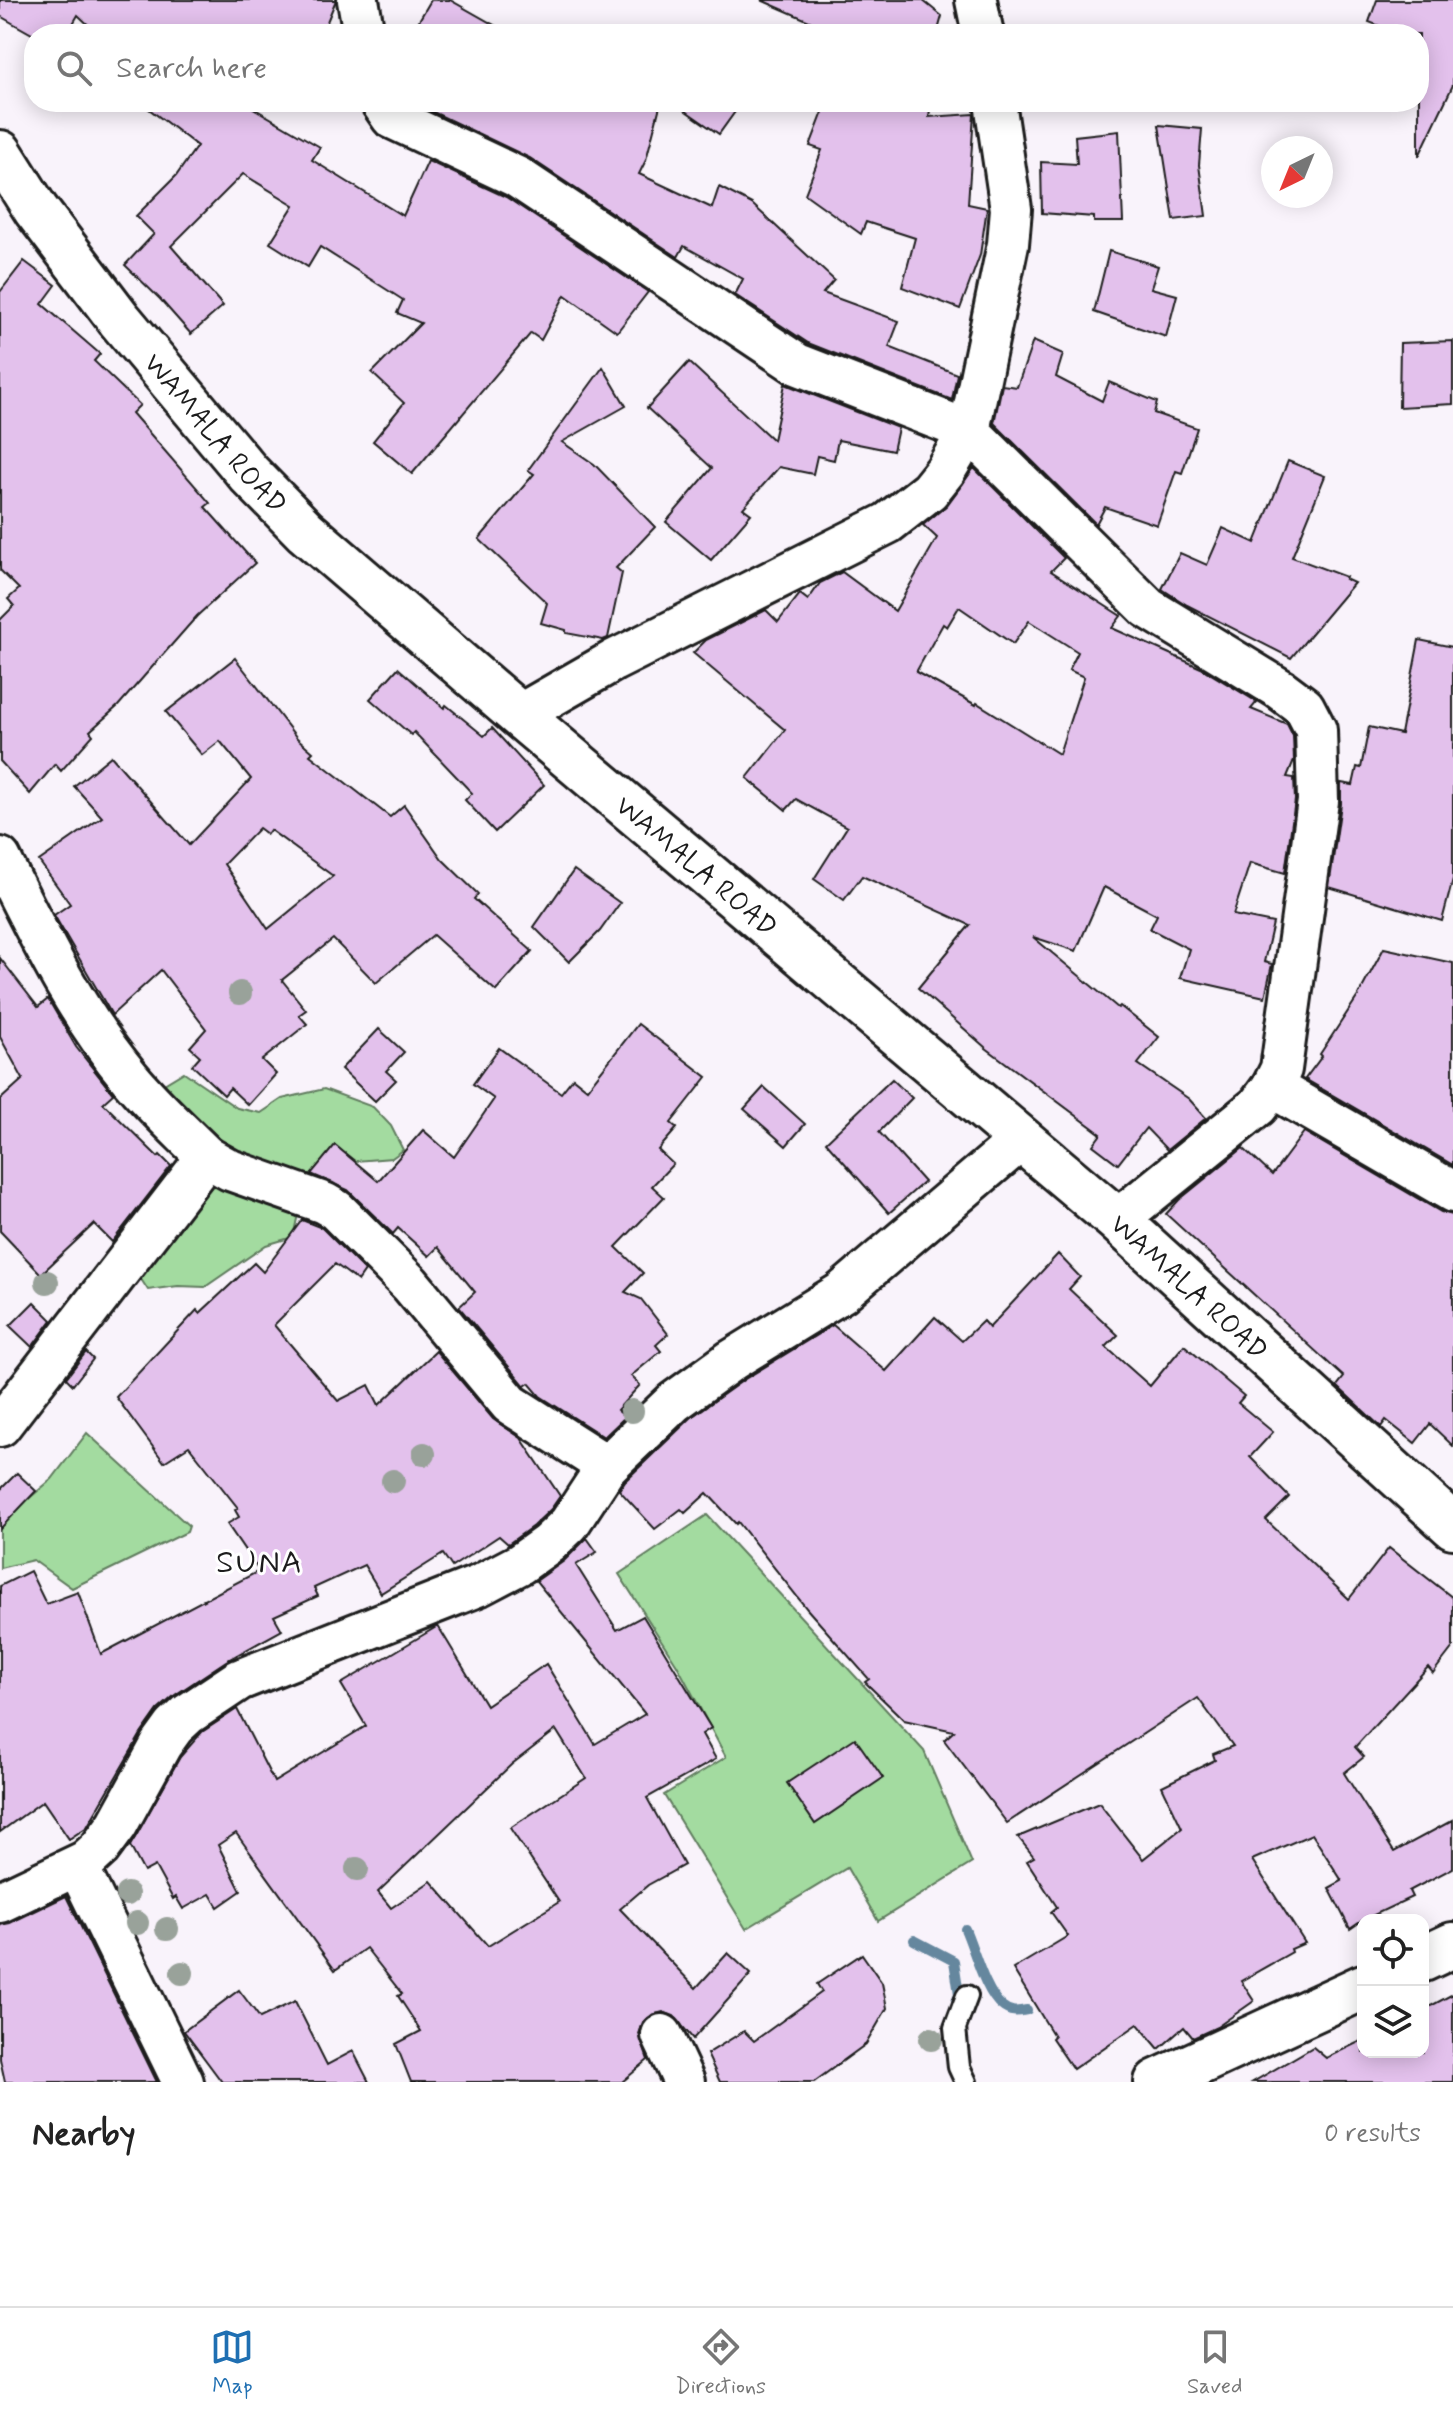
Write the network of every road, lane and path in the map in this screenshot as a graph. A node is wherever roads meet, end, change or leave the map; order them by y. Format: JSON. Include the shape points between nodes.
{"nodes":[{"id":1,"x":358,"y":0,"type":"edge"},
{"id":2,"x":976,"y":0,"type":"edge"},
{"id":3,"x":362,"y":24,"type":"edge"},
{"id":4,"x":981,"y":24,"type":"edge"},
{"id":5,"x":388,"y":112,"type":"edge"},
{"id":6,"x":996,"y":112,"type":"edge"},
{"id":7,"x":0,"y":153,"type":"edge"},
{"id":8,"x":18,"y":210,"type":"edge"},
{"id":9,"x":969,"y":431,"type":"junction"},
{"id":10,"x":519,"y":715,"type":"junction"},
{"id":11,"x":0,"y":858,"type":"edge"},
{"id":12,"x":1272,"y":1087,"type":"junction"},
{"id":13,"x":1022,"y":1139,"type":"junction"},
{"id":14,"x":207,"y":1157,"type":"junction"},
{"id":15,"x":1453,"y":1192,"type":"edge"},
{"id":16,"x":1117,"y":1220,"type":"junction"},
{"id":17,"x":0,"y":1426,"type":"edge"},
{"id":18,"x":607,"y":1466,"type":"junction"},
{"id":19,"x":1453,"y":1526,"type":"edge"},
{"id":20,"x":78,"y":1867,"type":"junction"},
{"id":21,"x":0,"y":1902,"type":"edge"},
{"id":22,"x":1453,"y":1945,"type":"edge"},
{"id":23,"x":1429,"y":1956,"type":"edge"},
{"id":24,"x":1357,"y":1990,"type":"edge"},
{"id":25,"x":967,"y":1996,"type":"dead end"},
{"id":26,"x":662,"y":2035,"type":"dead end"},
{"id":27,"x":183,"y":2082,"type":"edge"},
{"id":28,"x":684,"y":2082,"type":"edge"},
{"id":29,"x":966,"y":2082,"type":"edge"},
{"id":30,"x":1157,"y":2082,"type":"edge"}],
"edges":[{"from":1,"to":3,"type":"street"},
{"from":2,"to":4,"type":"street"},
{"from":5,"to":9,"type":"street","via":[[517,177],[797,364]]},
{"from":6,"to":9,"type":"street","via":[[1011,209],[1008,244]]},
{"from":7,"to":8,"type":"street","name":"WAMALA ROAD"},
{"from":8,"to":10,"type":"street","name":"WAMALA ROAD","via":[[305,531]]},
{"from":9,"to":10,"type":"street","via":[[929,491],[888,523],[613,661]]},
{"from":9,"to":12,"type":"street","via":[[1148,608],[1280,689],[1304,707],[1316,730],[1318,801],[1281,1069]]},
{"from":10,"to":13,"type":"street","name":"WAMALA ROAD"},
{"from":11,"to":14,"type":"street","via":[[62,980],[102,1040],[129,1077]]},
{"from":12,"to":15,"type":"street"},
{"from":12,"to":16,"type":"street","via":[[1258,1106]]},
{"from":13,"to":16,"type":"street","name":"WAMALA ROAD"},
{"from":13,"to":18,"type":"street","via":[[841,1293],[690,1389]]},
{"from":14,"to":17,"type":"street"},
{"from":14,"to":18,"type":"street","via":[[336,1210],[410,1284],[510,1404]]},
{"from":16,"to":19,"type":"street","name":"WAMALA ROAD"},
{"from":18,"to":20,"type":"street","via":[[569,1524],[520,1564],[480,1585],[239,1680],[188,1714],[161,1745],[117,1825]]},
{"from":20,"to":21,"type":"street"},
{"from":20,"to":27,"type":"street"},
{"from":22,"to":23,"type":"street"},
{"from":24,"to":30,"type":"street"},
{"from":25,"to":29,"type":"lane","via":[[955,2028]]},
{"from":26,"to":28,"type":"street"}]}
